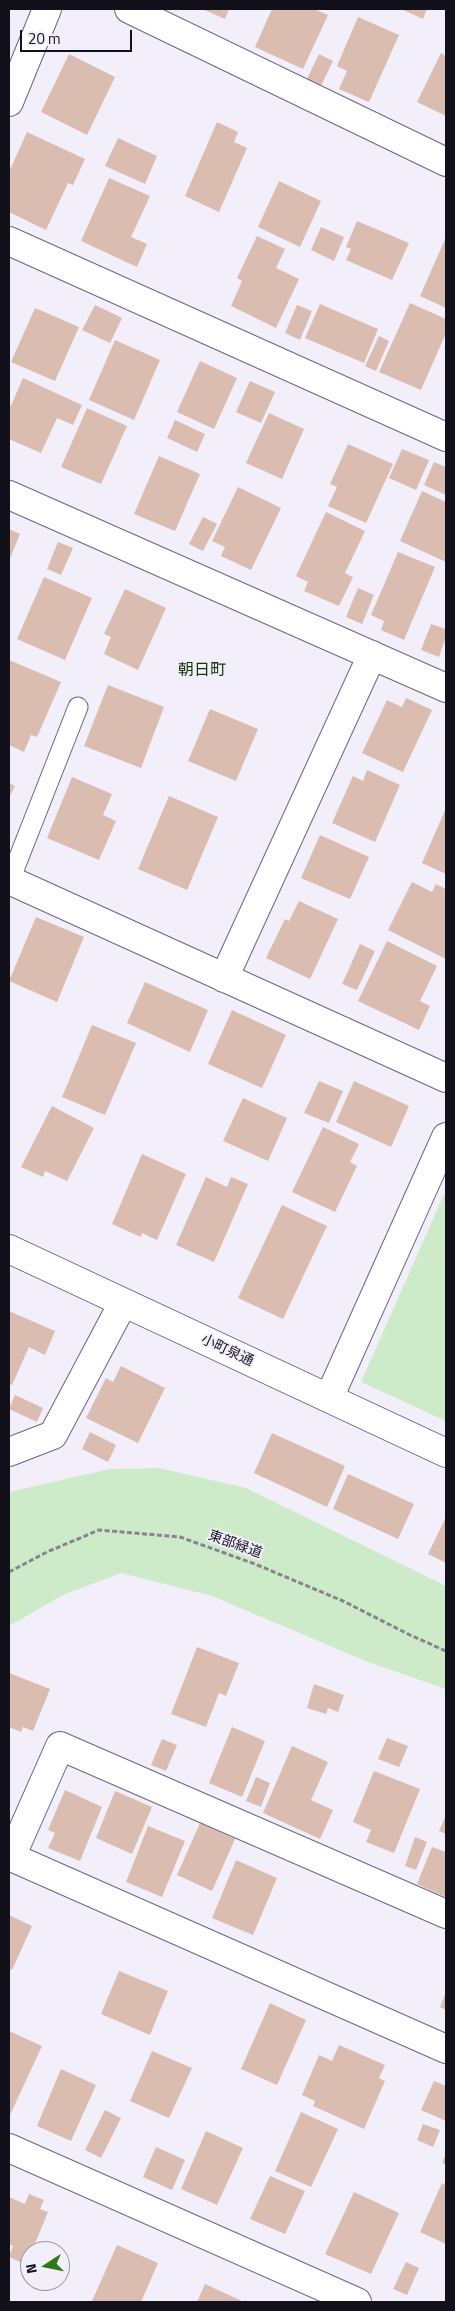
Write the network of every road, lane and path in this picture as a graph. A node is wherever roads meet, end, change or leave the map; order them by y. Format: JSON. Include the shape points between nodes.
{"nodes":[{"id":1,"x":47,"y":9,"type":"edge"},
{"id":2,"x":129,"y":9,"type":"edge"},
{"id":3,"x":9,"y":102,"type":"edge"},
{"id":4,"x":446,"y":162,"type":"edge"},
{"id":5,"x":9,"y":242,"type":"edge"},
{"id":6,"x":446,"y":438,"type":"edge"},
{"id":7,"x":9,"y":495,"type":"edge"},
{"id":8,"x":372,"y":655,"type":"junction"},
{"id":9,"x":446,"y":688,"type":"edge"},
{"id":10,"x":78,"y":707,"type":"dead end"},
{"id":11,"x":9,"y":880,"type":"edge"},
{"id":12,"x":224,"y":978,"type":"junction"},
{"id":13,"x":446,"y":1078,"type":"edge"},
{"id":14,"x":446,"y":1137,"type":"edge"},
{"id":15,"x":9,"y":1249,"type":"edge"},
{"id":16,"x":123,"y":1303,"type":"junction"},
{"id":17,"x":328,"y":1398,"type":"junction"},
{"id":18,"x":9,"y":1452,"type":"edge"},
{"id":19,"x":446,"y":1453,"type":"edge"},
{"id":20,"x":9,"y":1572,"type":"edge"},
{"id":21,"x":446,"y":1651,"type":"edge"},
{"id":22,"x":10,"y":1856,"type":"edge"},
{"id":23,"x":446,"y":1914,"type":"edge"},
{"id":24,"x":446,"y":2049,"type":"edge"},
{"id":25,"x":9,"y":2148,"type":"edge"},
{"id":26,"x":357,"y":2302,"type":"edge"}],
"edges":[{"from":1,"to":3,"type":"street"},
{"from":2,"to":4,"type":"street"},
{"from":5,"to":6,"type":"street"},
{"from":7,"to":8,"type":"street"},
{"from":8,"to":9,"type":"street"},
{"from":8,"to":12,"type":"street"},
{"from":10,"to":11,"type":"lane"},
{"from":11,"to":12,"type":"street"},
{"from":12,"to":13,"type":"street"},
{"from":14,"to":17,"type":"street"},
{"from":15,"to":16,"type":"street","name":"小町泉通"},
{"from":16,"to":17,"type":"street","name":"小町泉通"},
{"from":16,"to":18,"type":"street","via":[[53,1435]]},
{"from":17,"to":19,"type":"street","name":"小町泉通"},
{"from":20,"to":21,"type":"path","name":"東部緑道","via":[[99,1530],[180,1537],[334,1597]]},
{"from":22,"to":23,"type":"street","via":[[60,1746]]},
{"from":22,"to":24,"type":"street"},
{"from":25,"to":26,"type":"street"}]}
